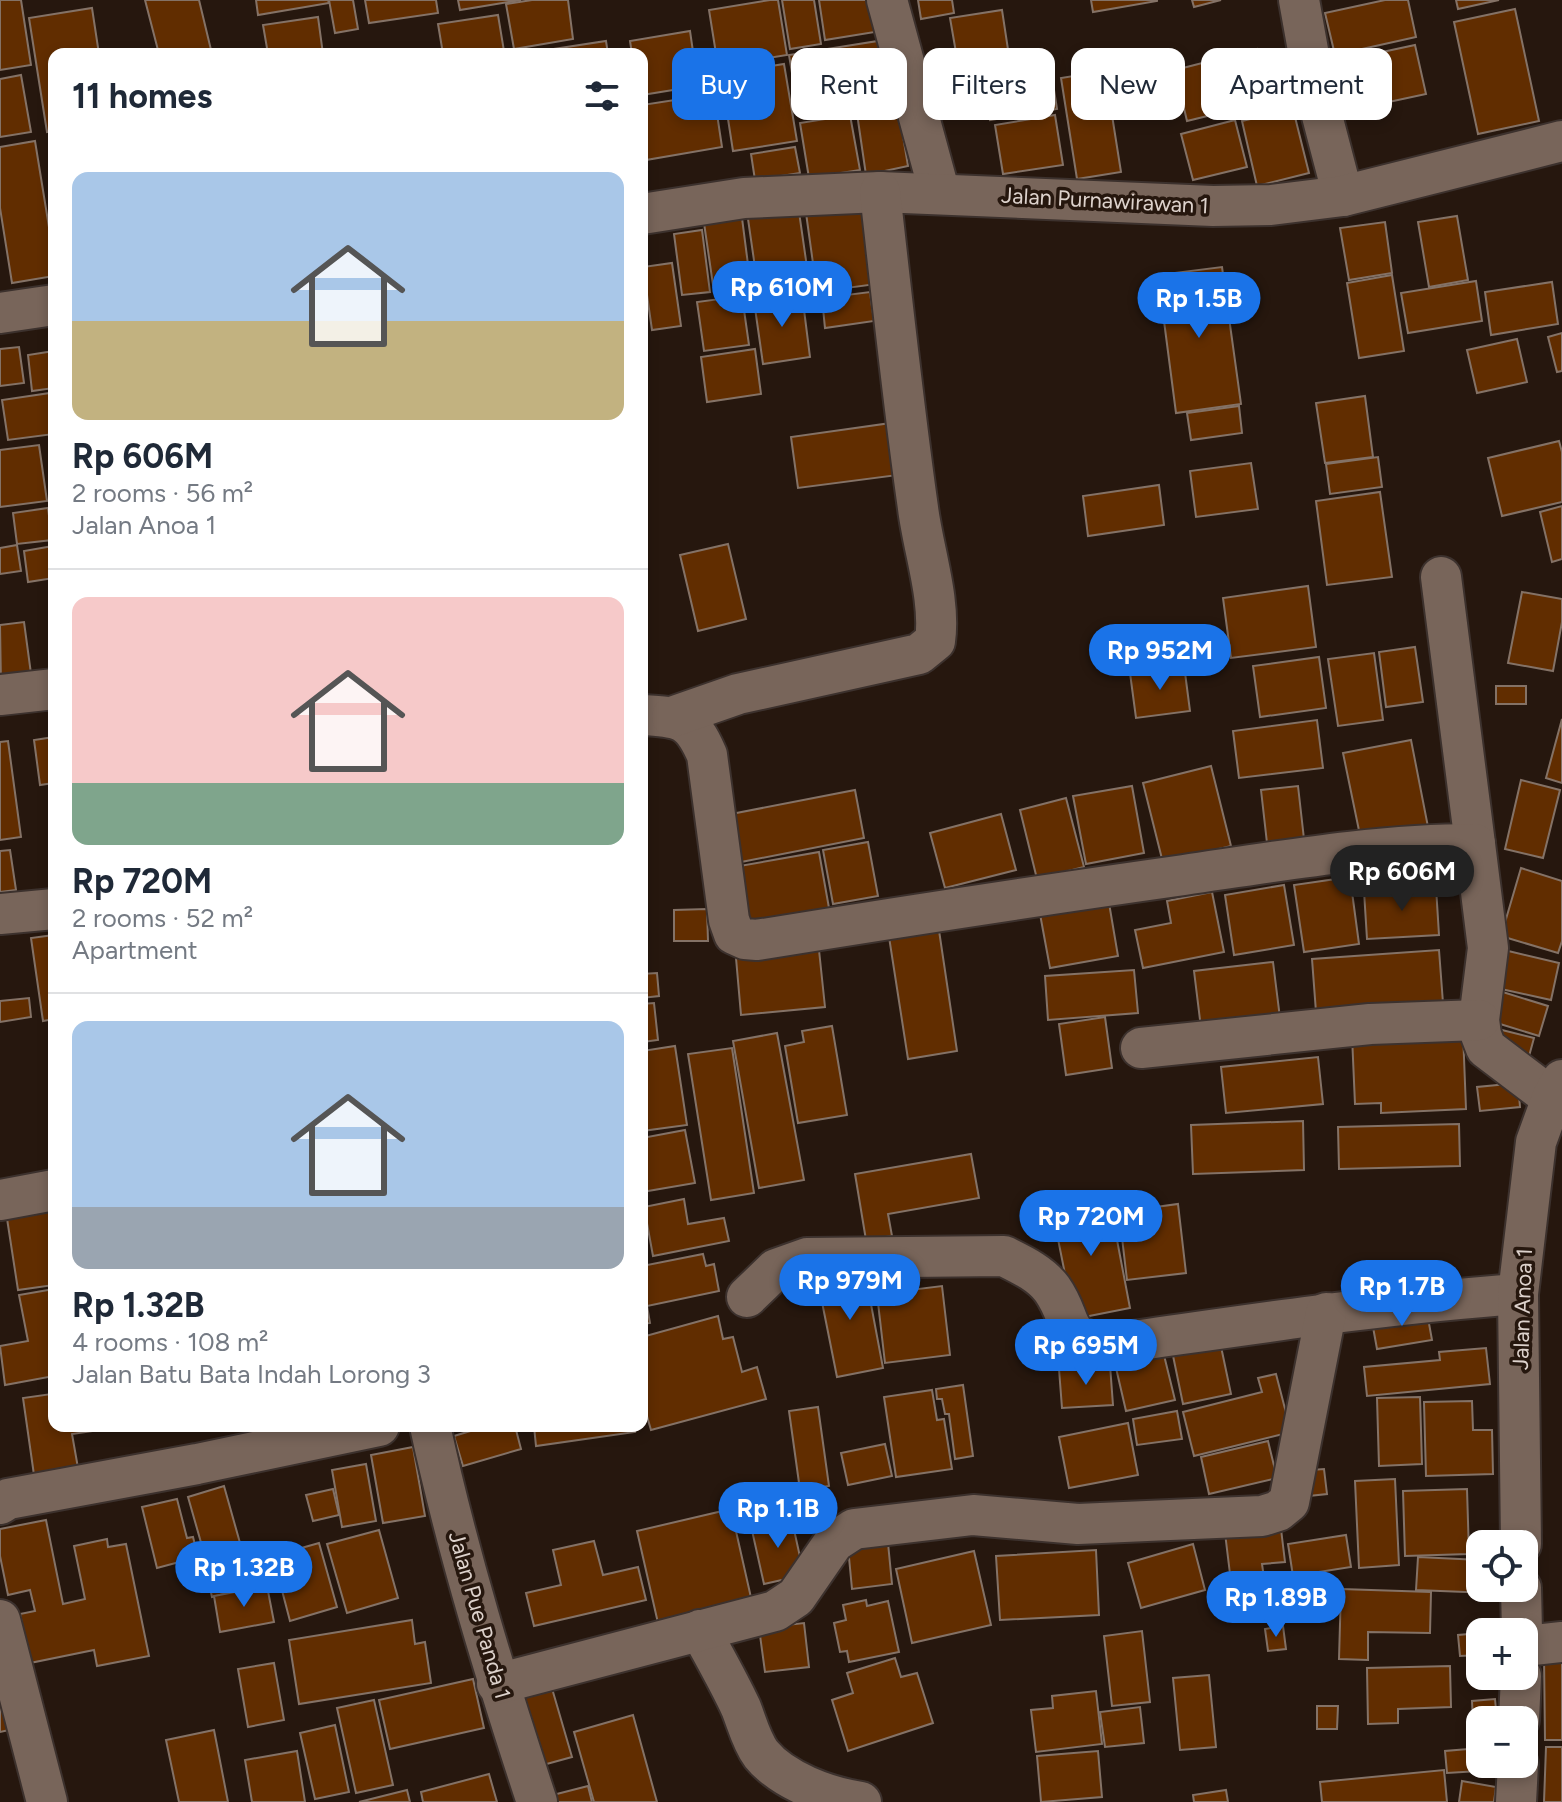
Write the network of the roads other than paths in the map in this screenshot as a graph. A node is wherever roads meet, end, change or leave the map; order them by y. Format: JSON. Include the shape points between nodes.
{"nodes":[{"id":1,"x":887,"y":0,"type":"edge"},
{"id":2,"x":1299,"y":0,"type":"edge"},
{"id":3,"x":1562,"y":141,"type":"edge"},
{"id":4,"x":880,"y":192,"type":"junction"},
{"id":5,"x":940,"y":194,"type":"junction"},
{"id":6,"x":1343,"y":196,"type":"junction"},
{"id":7,"x":648,"y":213,"type":"edge"},
{"id":8,"x":48,"y":306,"type":"edge"},
{"id":9,"x":0,"y":313,"type":"edge"},
{"id":10,"x":1441,"y":577,"type":"dead end"},
{"id":11,"x":48,"y":690,"type":"edge"},
{"id":12,"x":0,"y":695,"type":"edge"},
{"id":13,"x":657,"y":716,"type":"edge"},
{"id":14,"x":1475,"y":844,"type":"junction"},
{"id":15,"x":48,"y":910,"type":"edge"},
{"id":16,"x":0,"y":914,"type":"edge"},
{"id":17,"x":1479,"y":1020,"type":"junction"},
{"id":18,"x":1141,"y":1048,"type":"dead end"},
{"id":19,"x":1557,"y":1089,"type":"edge"},
{"id":20,"x":48,"y":1191,"type":"edge"},
{"id":21,"x":0,"y":1200,"type":"edge"},
{"id":22,"x":1518,"y":1294,"type":"junction"},
{"id":23,"x":747,"y":1297,"type":"dead end"},
{"id":24,"x":1326,"y":1313,"type":"junction"},
{"id":25,"x":350,"y":1432,"type":"edge"},
{"id":26,"x":431,"y":1432,"type":"edge"},
{"id":27,"x":0,"y":1504,"type":"edge"},
{"id":28,"x":1521,"y":1530,"type":"edge"},
{"id":29,"x":0,"y":1620,"type":"edge"},
{"id":30,"x":700,"y":1630,"type":"junction"},
{"id":31,"x":1562,"y":1642,"type":"edge"},
{"id":32,"x":1538,"y":1645,"type":"edge"},
{"id":33,"x":497,"y":1684,"type":"junction"},
{"id":34,"x":1517,"y":1778,"type":"edge"},
{"id":35,"x":47,"y":1802,"type":"edge"},
{"id":36,"x":537,"y":1802,"type":"edge"},
{"id":37,"x":861,"y":1802,"type":"edge"},
{"id":38,"x":1516,"y":1802,"type":"edge"}],
"edges":[{"from":1,"to":5,"type":"street"},
{"from":2,"to":6,"type":"street"},
{"from":3,"to":6,"type":"street","name":"Jalan Purnawirawan 1"},
{"from":4,"to":5,"type":"street","name":"Jalan Purnawirawan 1"},
{"from":4,"to":7,"type":"street","name":"Jalan Purnawirawan 1","via":[[744,198]]},
{"from":4,"to":13,"type":"street","via":[[902,396],[938,623],[935,641],[919,654]]},
{"from":5,"to":6,"type":"street","name":"Jalan Purnawirawan 1","via":[[1213,206]]},
{"from":8,"to":9,"type":"street"},
{"from":10,"to":14,"type":"street"},
{"from":11,"to":12,"type":"street"},
{"from":13,"to":14,"type":"street","via":[[690,724],[707,755],[729,920],[734,934],[745,939],[1269,863]]},
{"from":14,"to":17,"type":"street","via":[[1488,948]]},
{"from":15,"to":16,"type":"street"},
{"from":17,"to":18,"type":"street","via":[[1370,1024]]},
{"from":17,"to":19,"type":"street","via":[[1486,1048]]},
{"from":19,"to":22,"type":"street","name":"Jalan Anoa 1","via":[[1536,1142]]},
{"from":20,"to":21,"type":"street"},
{"from":22,"to":24,"type":"street"},
{"from":22,"to":28,"type":"street","name":"Jalan Anoa 1"},
{"from":23,"to":24,"type":"street","via":[[776,1269],[807,1258],[1004,1256],[1051,1288],[1072,1331],[1088,1342],[1112,1344]]},
{"from":24,"to":30,"type":"street","via":[[1289,1502],[1278,1511],[1078,1524],[973,1515],[854,1529],[834,1542],[796,1597],[775,1611]]},
{"from":25,"to":27,"type":"street"},
{"from":26,"to":33,"type":"street","name":"Jalan Pue Panda 1"},
{"from":29,"to":35,"type":"street"},
{"from":30,"to":33,"type":"street"},
{"from":30,"to":37,"type":"street","via":[[763,1756],[801,1783]]},
{"from":31,"to":32,"type":"street"},
{"from":33,"to":36,"type":"street","name":"Jalan Pue Panda 1"},
{"from":34,"to":38,"type":"street"}]}
